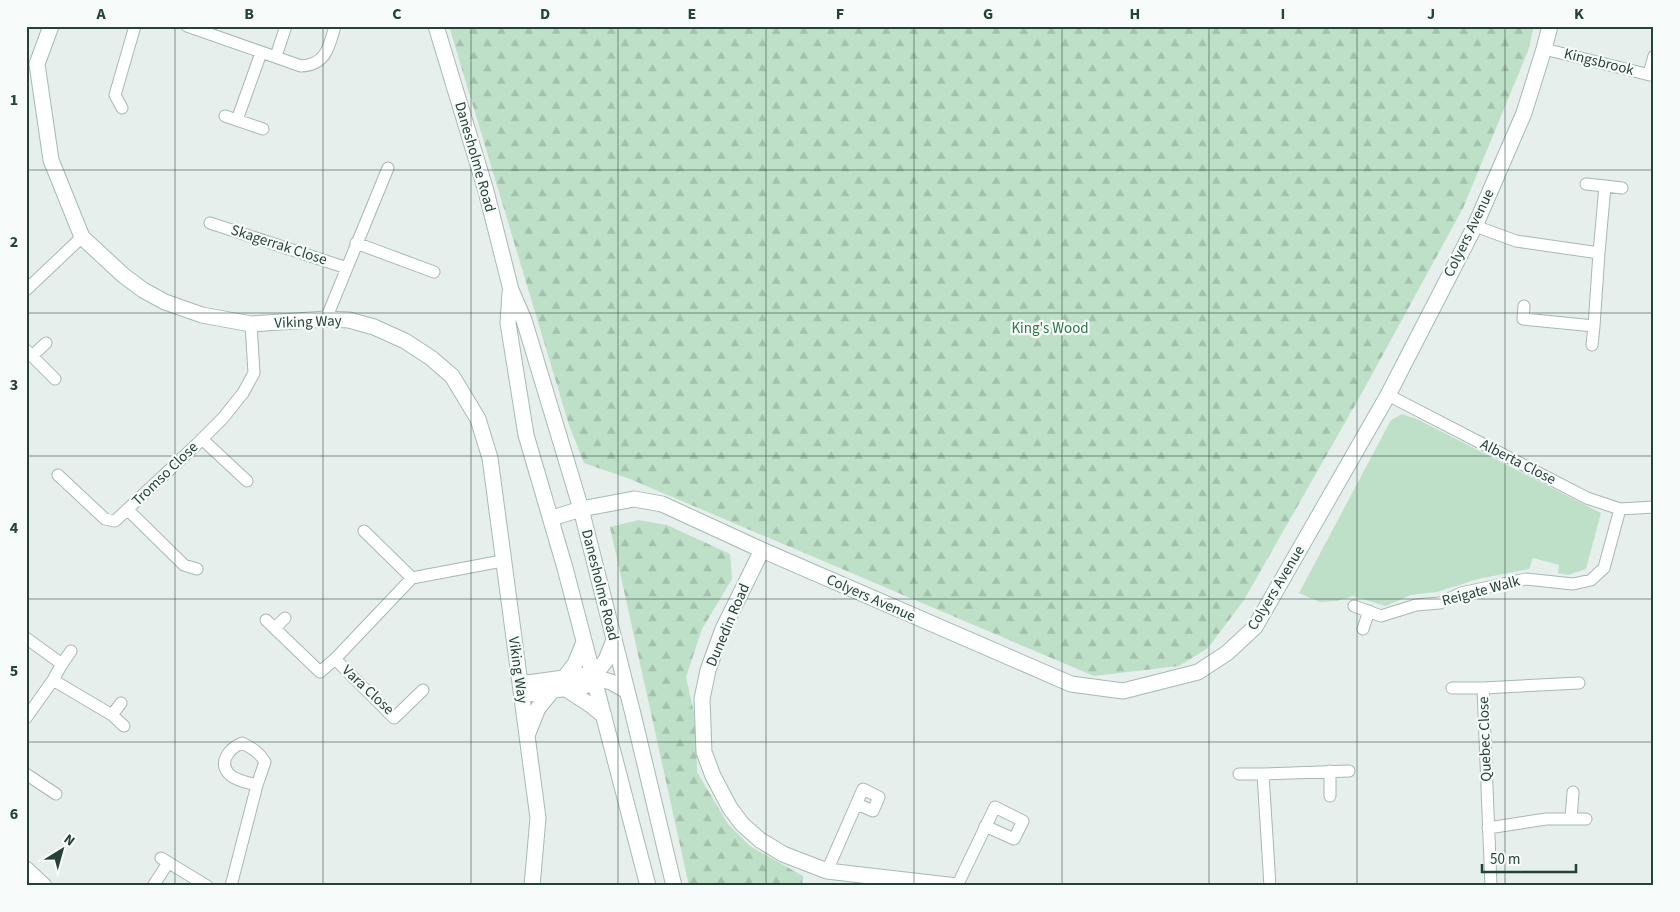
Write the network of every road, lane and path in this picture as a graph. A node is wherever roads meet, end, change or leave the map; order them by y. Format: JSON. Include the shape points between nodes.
{"nodes":[{"id":1,"x":51,"y":26,"type":"edge"},
{"id":2,"x":135,"y":26,"type":"edge"},
{"id":3,"x":187,"y":26,"type":"edge"},
{"id":4,"x":286,"y":26,"type":"edge"},
{"id":5,"x":335,"y":26,"type":"edge"},
{"id":6,"x":436,"y":26,"type":"edge"},
{"id":7,"x":1550,"y":26,"type":"edge"},
{"id":8,"x":1544,"y":49,"type":"junction"},
{"id":9,"x":261,"y":53,"type":"junction"},
{"id":10,"x":276,"y":56,"type":"junction"},
{"id":11,"x":1654,"y":56,"type":"edge"},
{"id":12,"x":32,"y":62,"type":"edge"},
{"id":13,"x":1651,"y":75,"type":"edge"},
{"id":14,"x":122,"y":108,"type":"dead end"},
{"id":15,"x":224,"y":116,"type":"dead end"},
{"id":16,"x":237,"y":120,"type":"junction"},
{"id":17,"x":263,"y":129,"type":"dead end"},
{"id":18,"x":388,"y":168,"type":"dead end"},
{"id":19,"x":1586,"y":184,"type":"dead end"},
{"id":20,"x":1605,"y":186,"type":"junction"},
{"id":21,"x":1622,"y":188,"type":"dead end"},
{"id":22,"x":210,"y":223,"type":"dead end"},
{"id":23,"x":1474,"y":226,"type":"junction"},
{"id":24,"x":82,"y":237,"type":"junction"},
{"id":25,"x":356,"y":243,"type":"junction"},
{"id":26,"x":1599,"y":252,"type":"junction"},
{"id":27,"x":347,"y":268,"type":"junction"},
{"id":28,"x":434,"y":272,"type":"dead end"},
{"id":29,"x":26,"y":290,"type":"edge"},
{"id":30,"x":511,"y":290,"type":"junction"},
{"id":31,"x":1524,"y":306,"type":"dead end"},
{"id":32,"x":326,"y":319,"type":"junction"},
{"id":33,"x":252,"y":324,"type":"junction"},
{"id":34,"x":1594,"y":326,"type":"junction"},
{"id":35,"x":46,"y":343,"type":"dead end"},
{"id":36,"x":1592,"y":345,"type":"dead end"},
{"id":37,"x":29,"y":353,"type":"edge"},
{"id":38,"x":55,"y":379,"type":"dead end"},
{"id":39,"x":1388,"y":395,"type":"junction"},
{"id":40,"x":202,"y":439,"type":"junction"},
{"id":41,"x":58,"y":476,"type":"dead end"},
{"id":42,"x":247,"y":481,"type":"dead end"},
{"id":43,"x":1654,"y":507,"type":"edge"},
{"id":44,"x":581,"y":509,"type":"junction"},
{"id":45,"x":1620,"y":509,"type":"junction"},
{"id":46,"x":128,"y":510,"type":"junction"},
{"id":47,"x":552,"y":518,"type":"junction"},
{"id":48,"x":364,"y":531,"type":"dead end"},
{"id":49,"x":762,"y":550,"type":"junction"},
{"id":50,"x":502,"y":561,"type":"junction"},
{"id":51,"x":197,"y":569,"type":"dead end"},
{"id":52,"x":412,"y":578,"type":"junction"},
{"id":53,"x":1354,"y":606,"type":"dead end"},
{"id":54,"x":1369,"y":611,"type":"junction"},
{"id":55,"x":284,"y":618,"type":"dead end"},
{"id":56,"x":266,"y":620,"type":"dead end"},
{"id":57,"x":275,"y":628,"type":"junction"},
{"id":58,"x":1363,"y":629,"type":"dead end"},
{"id":59,"x":26,"y":638,"type":"edge"},
{"id":60,"x":614,"y":640,"type":"junction"},
{"id":61,"x":584,"y":642,"type":"junction"},
{"id":62,"x":70,"y":651,"type":"dead end"},
{"id":63,"x":515,"y":651,"type":"junction"},
{"id":64,"x":335,"y":659,"type":"junction"},
{"id":65,"x":62,"y":664,"type":"junction"},
{"id":66,"x":594,"y":677,"type":"junction"},
{"id":67,"x":53,"y":680,"type":"junction"},
{"id":68,"x":1579,"y":683,"type":"dead end"},
{"id":69,"x":558,"y":685,"type":"junction"},
{"id":70,"x":1452,"y":688,"type":"dead end"},
{"id":71,"x":1483,"y":688,"type":"junction"},
{"id":72,"x":423,"y":690,"type":"dead end"},
{"id":73,"x":521,"y":690,"type":"junction"},
{"id":74,"x":627,"y":691,"type":"junction"},
{"id":75,"x":121,"y":703,"type":"dead end"},
{"id":76,"x":112,"y":715,"type":"junction"},
{"id":77,"x":604,"y":716,"type":"junction"},
{"id":78,"x":26,"y":718,"type":"edge"},
{"id":79,"x":124,"y":726,"type":"dead end"},
{"id":80,"x":527,"y":735,"type":"junction"},
{"id":81,"x":1349,"y":770,"type":"dead end"},
{"id":82,"x":1330,"y":771,"type":"junction"},
{"id":83,"x":26,"y":774,"type":"edge"},
{"id":84,"x":1239,"y":774,"type":"dead end"},
{"id":85,"x":1263,"y":774,"type":"junction"},
{"id":86,"x":257,"y":785,"type":"dead end"},
{"id":87,"x":1573,"y":792,"type":"dead end"},
{"id":88,"x":56,"y":794,"type":"dead end"},
{"id":89,"x":1330,"y":796,"type":"dead end"},
{"id":90,"x":857,"y":804,"type":"dead end"},
{"id":91,"x":1572,"y":819,"type":"junction"},
{"id":92,"x":1586,"y":819,"type":"dead end"},
{"id":93,"x":985,"y":826,"type":"dead end"},
{"id":94,"x":1488,"y":828,"type":"junction"},
{"id":95,"x":27,"y":870,"type":"edge"},
{"id":96,"x":827,"y":870,"type":"junction"},
{"id":97,"x":44,"y":886,"type":"edge"},
{"id":98,"x":153,"y":886,"type":"edge"},
{"id":99,"x":207,"y":886,"type":"edge"},
{"id":100,"x":231,"y":886,"type":"edge"},
{"id":101,"x":532,"y":886,"type":"edge"},
{"id":102,"x":648,"y":886,"type":"edge"},
{"id":103,"x":674,"y":886,"type":"edge"},
{"id":104,"x":957,"y":886,"type":"edge"},
{"id":105,"x":1270,"y":886,"type":"edge"},
{"id":106,"x":1491,"y":886,"type":"edge"}],
"edges":[{"from":1,"to":12,"type":"street","name":"Viking Way"},
{"from":2,"to":14,"type":"street","via":[[115,95]]},
{"from":3,"to":9,"type":"street"},
{"from":4,"to":10,"type":"street"},
{"from":5,"to":10,"type":"street","via":[[326,51],[318,62],[301,66]]},
{"from":6,"to":30,"type":"street","name":"Danesholme Road","via":[[486,191]]},
{"from":7,"to":8,"type":"street","name":"Colyers Avenue"},
{"from":8,"to":13,"type":"street","name":"Kingsbrook"},
{"from":8,"to":23,"type":"street","name":"Colyers Avenue","via":[[1524,113]]},
{"from":9,"to":10,"type":"street"},
{"from":9,"to":16,"type":"street"},
{"from":11,"to":13,"type":"street"},
{"from":12,"to":24,"type":"street","name":"Viking Way","via":[[51,160]]},
{"from":15,"to":16,"type":"street"},
{"from":16,"to":17,"type":"street"},
{"from":18,"to":25,"type":"street","name":"Skagerrak Close"},
{"from":19,"to":20,"type":"street"},
{"from":20,"to":21,"type":"street"},
{"from":20,"to":26,"type":"street"},
{"from":22,"to":27,"type":"street","name":"Skagerrak Close"},
{"from":23,"to":26,"type":"street","via":[[1516,241]]},
{"from":23,"to":39,"type":"street","name":"Colyers Avenue"},
{"from":24,"to":29,"type":"street"},
{"from":24,"to":33,"type":"street","name":"Viking Way","via":[[123,275],[165,302],[202,314]]},
{"from":25,"to":27,"type":"street","name":"Skagerrak Close"},
{"from":25,"to":28,"type":"street"},
{"from":26,"to":34,"type":"street"},
{"from":27,"to":32,"type":"street","name":"Skagerrak Close"},
{"from":30,"to":44,"type":"street","name":"Danesholme Road","via":[[524,320]]},
{"from":30,"to":47,"type":"street","name":"Danesholme Road","via":[[508,323],[526,435]]},
{"from":31,"to":34,"type":"street","via":[[1523,320]]},
{"from":32,"to":33,"type":"street","name":"Viking Way"},
{"from":32,"to":50,"type":"street","name":"Viking Way","via":[[349,320],[406,341],[452,376],[478,419],[490,458]]},
{"from":33,"to":40,"type":"street","name":"Tromso Close","via":[[254,373],[243,393]]},
{"from":34,"to":36,"type":"street"},
{"from":35,"to":37,"type":"street"},
{"from":37,"to":38,"type":"street"},
{"from":39,"to":45,"type":"street","name":"Alberta Close","via":[[1587,498]]},
{"from":39,"to":49,"type":"street","name":"Colyers Avenue","via":[[1255,627],[1227,653],[1198,672],[1123,691],[1072,684]]},
{"from":40,"to":42,"type":"street","name":"Tromso Close"},
{"from":40,"to":46,"type":"street","name":"Tromso Close"},
{"from":41,"to":46,"type":"street","name":"Tromso Close","via":[[105,518],[115,521]]},
{"from":43,"to":45,"type":"street","name":"Alberta Close"},
{"from":44,"to":47,"type":"street","name":"Colyers Avenue"},
{"from":44,"to":49,"type":"street","name":"Colyers Avenue","via":[[634,499],[662,504]]},
{"from":44,"to":60,"type":"street","name":"Danesholme Road"},
{"from":45,"to":54,"type":"street","name":"Reigate Walk","via":[[1604,568],[1591,580],[1573,584],[1526,579],[1381,616]]},
{"from":46,"to":51,"type":"street","name":"Tromso Close","via":[[184,565]]},
{"from":47,"to":61,"type":"street","name":"Danesholme Road"},
{"from":48,"to":52,"type":"street"},
{"from":49,"to":96,"type":"street","name":"Dunedin Road","via":[[723,628],[708,670],[702,699],[704,752],[713,776],[742,824],[783,854]]},
{"from":50,"to":52,"type":"street"},
{"from":50,"to":63,"type":"street","name":"Viking Way"},
{"from":52,"to":64,"type":"street","name":"Vara Close"},
{"from":53,"to":54,"type":"street","name":"Reigate Walk"},
{"from":54,"to":58,"type":"street"},
{"from":55,"to":57,"type":"street"},
{"from":56,"to":57,"type":"street","name":"Vara Close"},
{"from":57,"to":64,"type":"street","name":"Vara Close","via":[[320,672]]},
{"from":59,"to":65,"type":"street"},
{"from":60,"to":66,"type":"street"},
{"from":60,"to":74,"type":"street","name":"Danesholme Road"},
{"from":61,"to":66,"type":"street","name":"Danesholme Road"},
{"from":61,"to":69,"type":"street","via":[[575,664]]},
{"from":62,"to":65,"type":"street"},
{"from":63,"to":69,"type":"street","via":[[530,670]]},
{"from":63,"to":73,"type":"street","name":"Viking Way"},
{"from":64,"to":72,"type":"street","name":"Vara Close","via":[[394,718]]},
{"from":65,"to":67,"type":"street"},
{"from":66,"to":69,"type":"street","via":[[588,685]]},
{"from":66,"to":74,"type":"street"},
{"from":66,"to":77,"type":"street","name":"Danesholme Road"},
{"from":67,"to":76,"type":"street"},
{"from":67,"to":78,"type":"street"},
{"from":68,"to":71,"type":"street","name":"Quebec Close"},
{"from":69,"to":73,"type":"street"},
{"from":69,"to":77,"type":"street"},
{"from":69,"to":80,"type":"street","via":[[538,708]]},
{"from":70,"to":71,"type":"street"},
{"from":71,"to":94,"type":"street","name":"Quebec Close"},
{"from":73,"to":80,"type":"street","name":"Viking Way"},
{"from":74,"to":103,"type":"street","name":"Danesholme Road"},
{"from":75,"to":76,"type":"street"},
{"from":76,"to":79,"type":"street"},
{"from":77,"to":102,"type":"street","name":"Danesholme Road"},
{"from":80,"to":101,"type":"street","name":"Viking Way","via":[[538,818]]},
{"from":81,"to":82,"type":"street"},
{"from":82,"to":85,"type":"street"},
{"from":82,"to":89,"type":"street"},
{"from":83,"to":88,"type":"street"},
{"from":84,"to":85,"type":"street"},
{"from":85,"to":105,"type":"street"},
{"from":86,"to":100,"type":"street"},
{"from":87,"to":91,"type":"street"},
{"from":90,"to":96,"type":"street"},
{"from":91,"to":92,"type":"street"},
{"from":91,"to":94,"type":"street","via":[[1546,819]]},
{"from":93,"to":104,"type":"street"},
{"from":94,"to":106,"type":"street","name":"Quebec Close"},
{"from":95,"to":97,"type":"street"},
{"from":96,"to":104,"type":"street","name":"Dunedin Road"},
{"from":98,"to":99,"type":"street","via":[[165,860]]}]}
